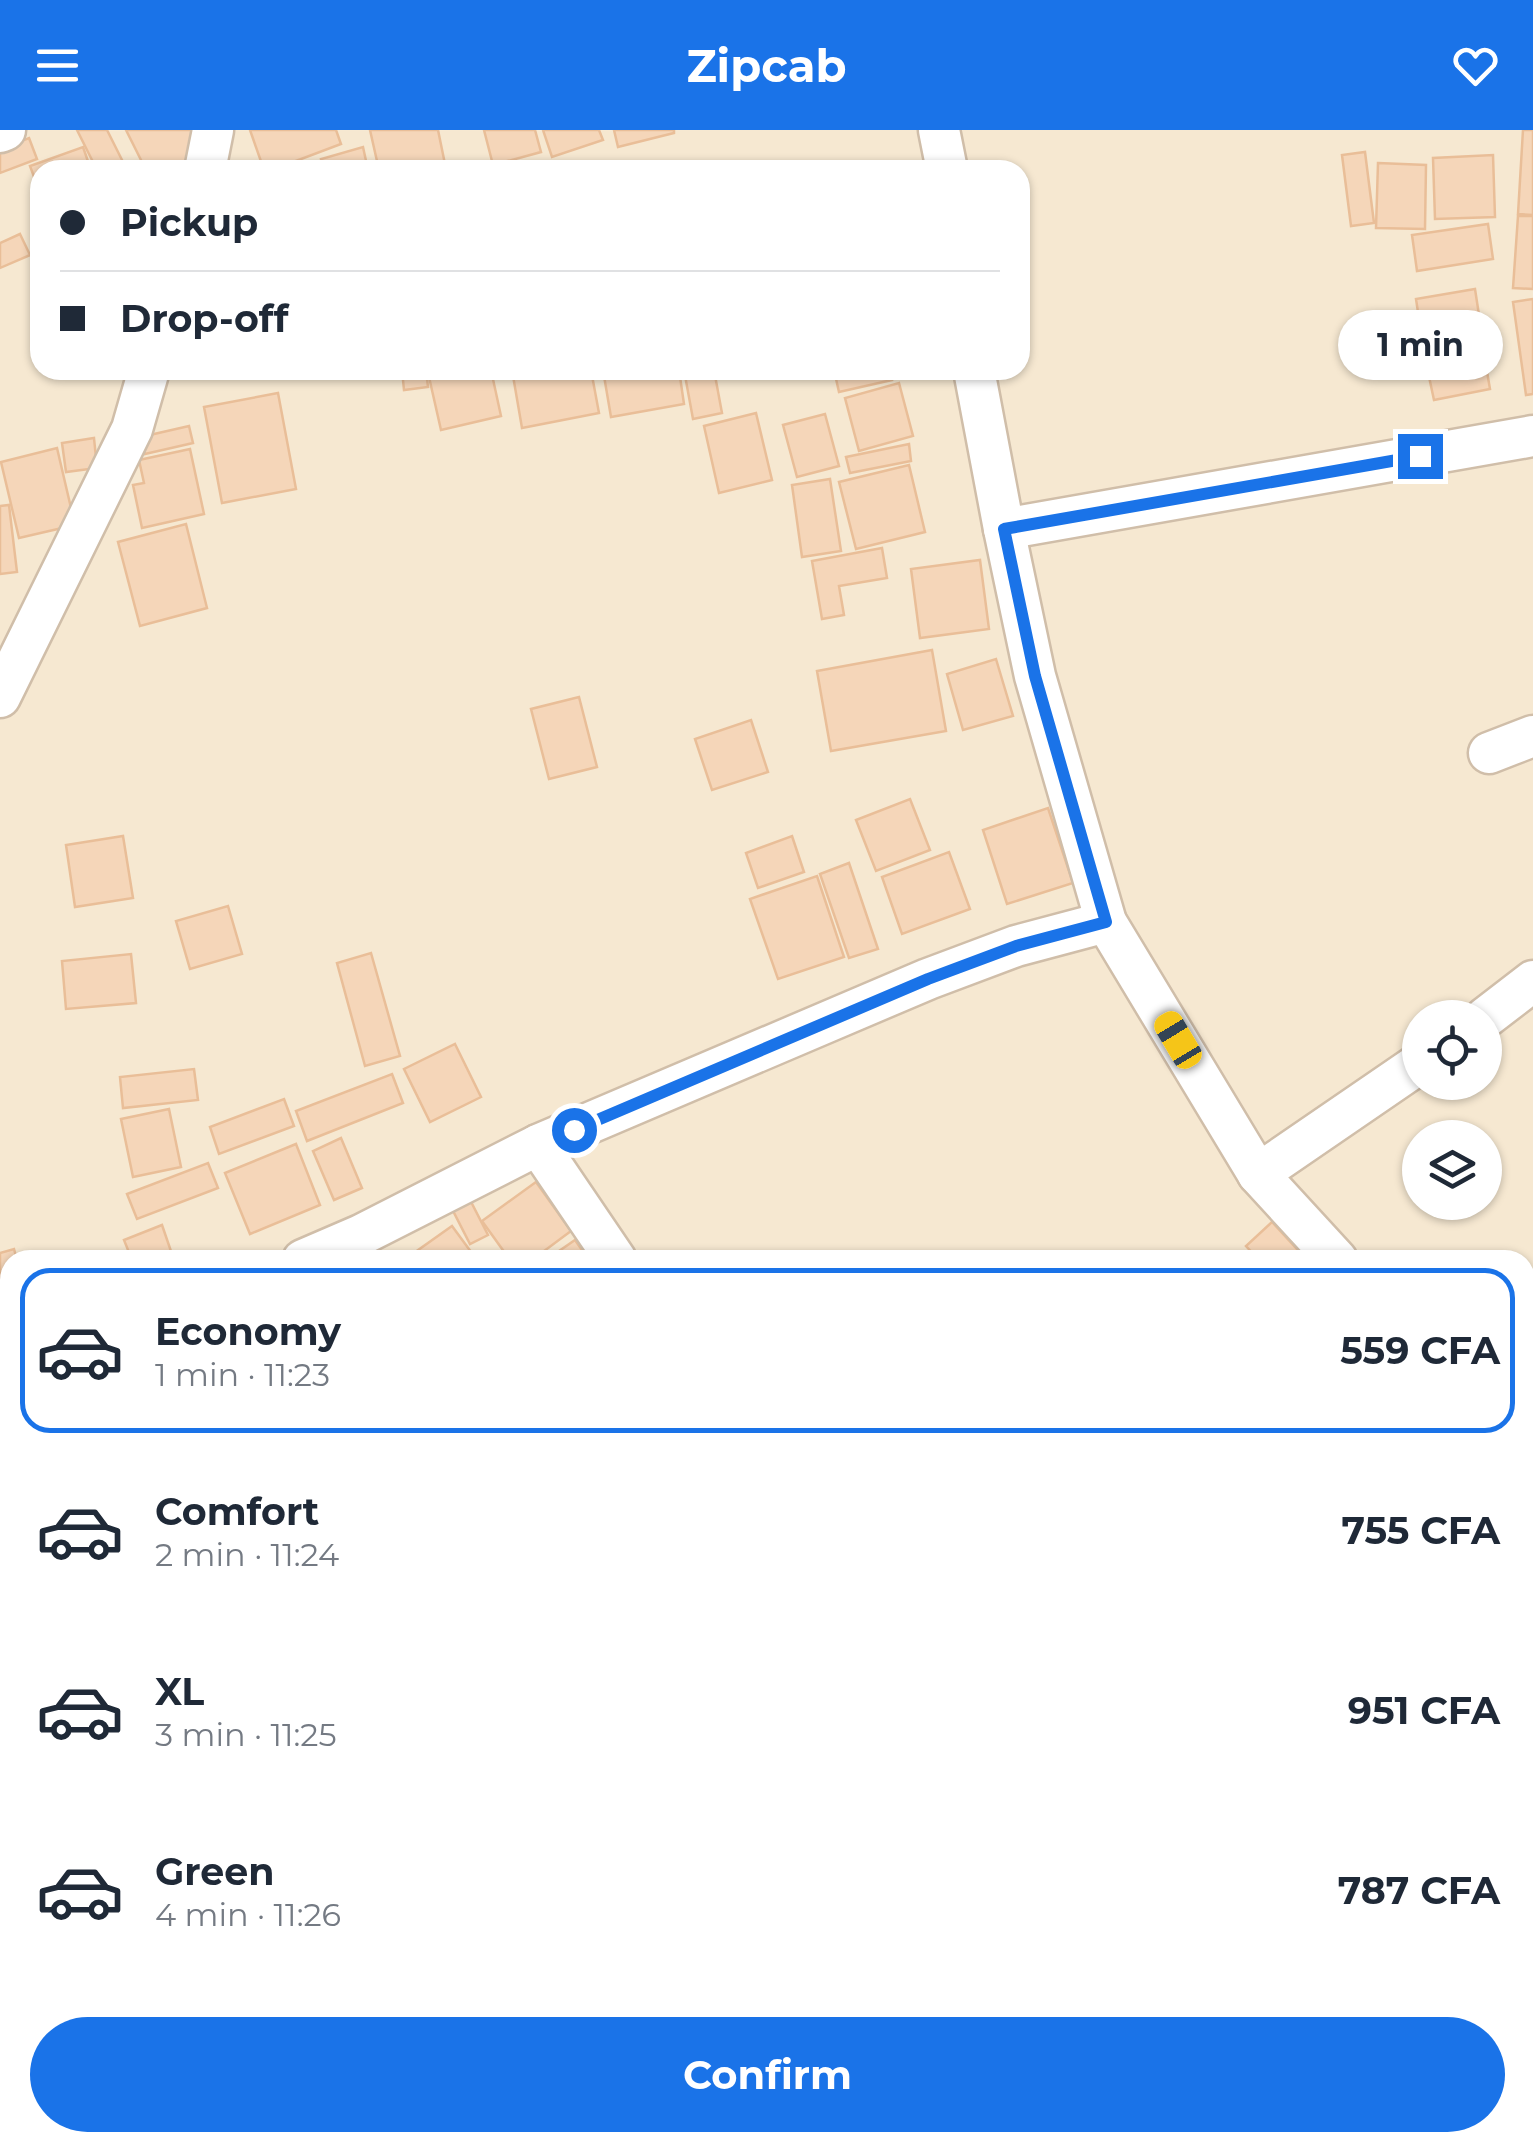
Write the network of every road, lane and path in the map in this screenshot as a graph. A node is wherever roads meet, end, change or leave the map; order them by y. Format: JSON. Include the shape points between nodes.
{"nodes":[{"id":1,"x":213,"y":130,"type":"edge"},
{"id":2,"x":940,"y":130,"type":"edge"},
{"id":3,"x":207,"y":160,"type":"edge"},
{"id":4,"x":944,"y":160,"type":"edge"},
{"id":5,"x":147,"y":380,"type":"edge"},
{"id":6,"x":976,"y":380,"type":"edge"},
{"id":7,"x":1533,"y":436,"type":"edge"},
{"id":8,"x":1004,"y":529,"type":"junction"},
{"id":9,"x":0,"y":697,"type":"edge"},
{"id":10,"x":1533,"y":736,"type":"edge"},
{"id":11,"x":1489,"y":752,"type":"dead end"},
{"id":12,"x":1106,"y":922,"type":"junction"},
{"id":13,"x":1533,"y":981,"type":"edge"},
{"id":14,"x":1502,"y":1005,"type":"edge"},
{"id":15,"x":1402,"y":1075,"type":"edge"},
{"id":16,"x":538,"y":1145,"type":"junction"},
{"id":17,"x":1258,"y":1174,"type":"junction"},
{"id":18,"x":326,"y":1250,"type":"edge"},
{"id":19,"x":609,"y":1250,"type":"edge"},
{"id":20,"x":1328,"y":1250,"type":"edge"}],
"edges":[{"from":1,"to":3,"type":"street"},
{"from":2,"to":4,"type":"street"},
{"from":5,"to":9,"type":"street","via":[[132,429]]},
{"from":6,"to":8,"type":"street"},
{"from":7,"to":8,"type":"street"},
{"from":8,"to":12,"type":"street","via":[[1035,676]]},
{"from":10,"to":11,"type":"street"},
{"from":12,"to":16,"type":"street","via":[[928,979]]},
{"from":12,"to":17,"type":"street"},
{"from":13,"to":14,"type":"street"},
{"from":15,"to":17,"type":"street"},
{"from":16,"to":18,"type":"street"},
{"from":16,"to":19,"type":"street"},
{"from":17,"to":20,"type":"street"}]}
